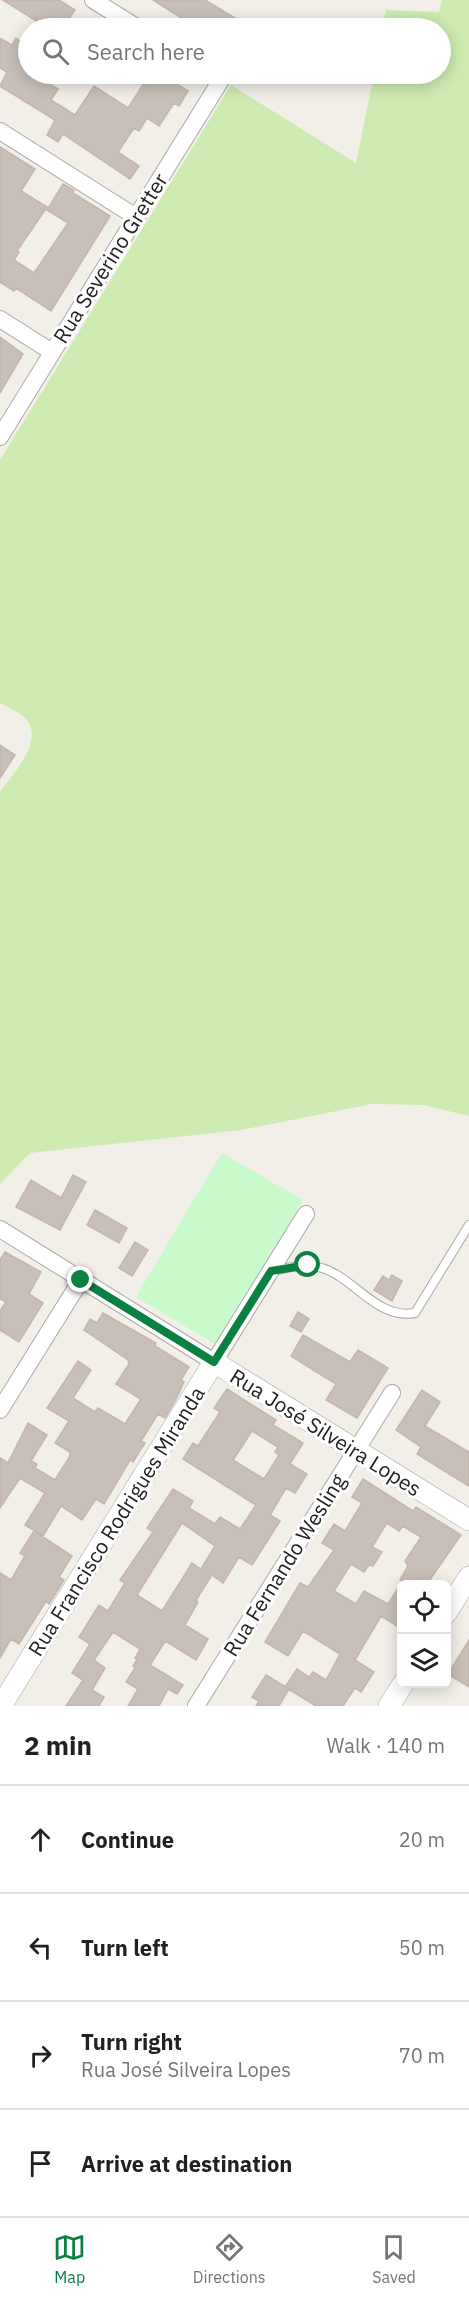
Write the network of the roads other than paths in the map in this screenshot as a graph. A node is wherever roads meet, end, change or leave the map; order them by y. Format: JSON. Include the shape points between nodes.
{"nodes":[{"id":1,"x":93,"y":0,"type":"edge"},
{"id":2,"x":122,"y":18,"type":"edge"},
{"id":3,"x":211,"y":84,"type":"edge"},
{"id":4,"x":0,"y":131,"type":"edge"},
{"id":5,"x":136,"y":217,"type":"junction"},
{"id":6,"x":0,"y":319,"type":"edge"},
{"id":7,"x":52,"y":352,"type":"junction"},
{"id":8,"x":0,"y":436,"type":"edge"},
{"id":9,"x":306,"y":1214,"type":"dead end"},
{"id":10,"x":469,"y":1225,"type":"edge"},
{"id":11,"x":0,"y":1229,"type":"edge"},
{"id":12,"x":271,"y":1271,"type":"junction"},
{"id":13,"x":81,"y":1280,"type":"junction"},
{"id":14,"x":214,"y":1362,"type":"junction"},
{"id":15,"x":392,"y":1393,"type":"dead end"},
{"id":16,"x":0,"y":1410,"type":"edge"},
{"id":17,"x":356,"y":1450,"type":"junction"},
{"id":18,"x":469,"y":1520,"type":"edge"},
{"id":19,"x":469,"y":1577,"type":"edge"},
{"id":20,"x":451,"y":1606,"type":"edge"},
{"id":21,"x":400,"y":1688,"type":"edge"},
{"id":22,"x":1,"y":1706,"type":"edge"},
{"id":23,"x":196,"y":1706,"type":"edge"},
{"id":24,"x":388,"y":1706,"type":"edge"}],
"edges":[{"from":1,"to":2,"type":"street"},
{"from":3,"to":5,"type":"street","name":"Rua Severino Gretter"},
{"from":4,"to":5,"type":"street"},
{"from":5,"to":7,"type":"street","name":"Rua Severino Gretter"},
{"from":6,"to":7,"type":"street"},
{"from":7,"to":8,"type":"street","name":"Rua Severino Gretter"},
{"from":9,"to":12,"type":"street","name":"Rua Francisco Rodrigues Miranda"},
{"from":10,"to":12,"type":"lane","via":[[415,1313],[400,1316],[384,1309],[322,1268],[308,1265]]},
{"from":11,"to":13,"type":"street","name":"Rua José Silveira Lopes"},
{"from":12,"to":14,"type":"street","name":"Rua Francisco Rodrigues Miranda"},
{"from":13,"to":14,"type":"street","name":"Rua José Silveira Lopes"},
{"from":13,"to":16,"type":"street"},
{"from":14,"to":17,"type":"street","name":"Rua José Silveira Lopes"},
{"from":14,"to":22,"type":"street","name":"Rua Francisco Rodrigues Miranda"},
{"from":15,"to":17,"type":"street","name":"Rua Fernando Wesling"},
{"from":17,"to":18,"type":"street","name":"Rua José Silveira Lopes"},
{"from":17,"to":23,"type":"street","name":"Rua Fernando Wesling"},
{"from":19,"to":20,"type":"street"},
{"from":21,"to":24,"type":"street"}]}
